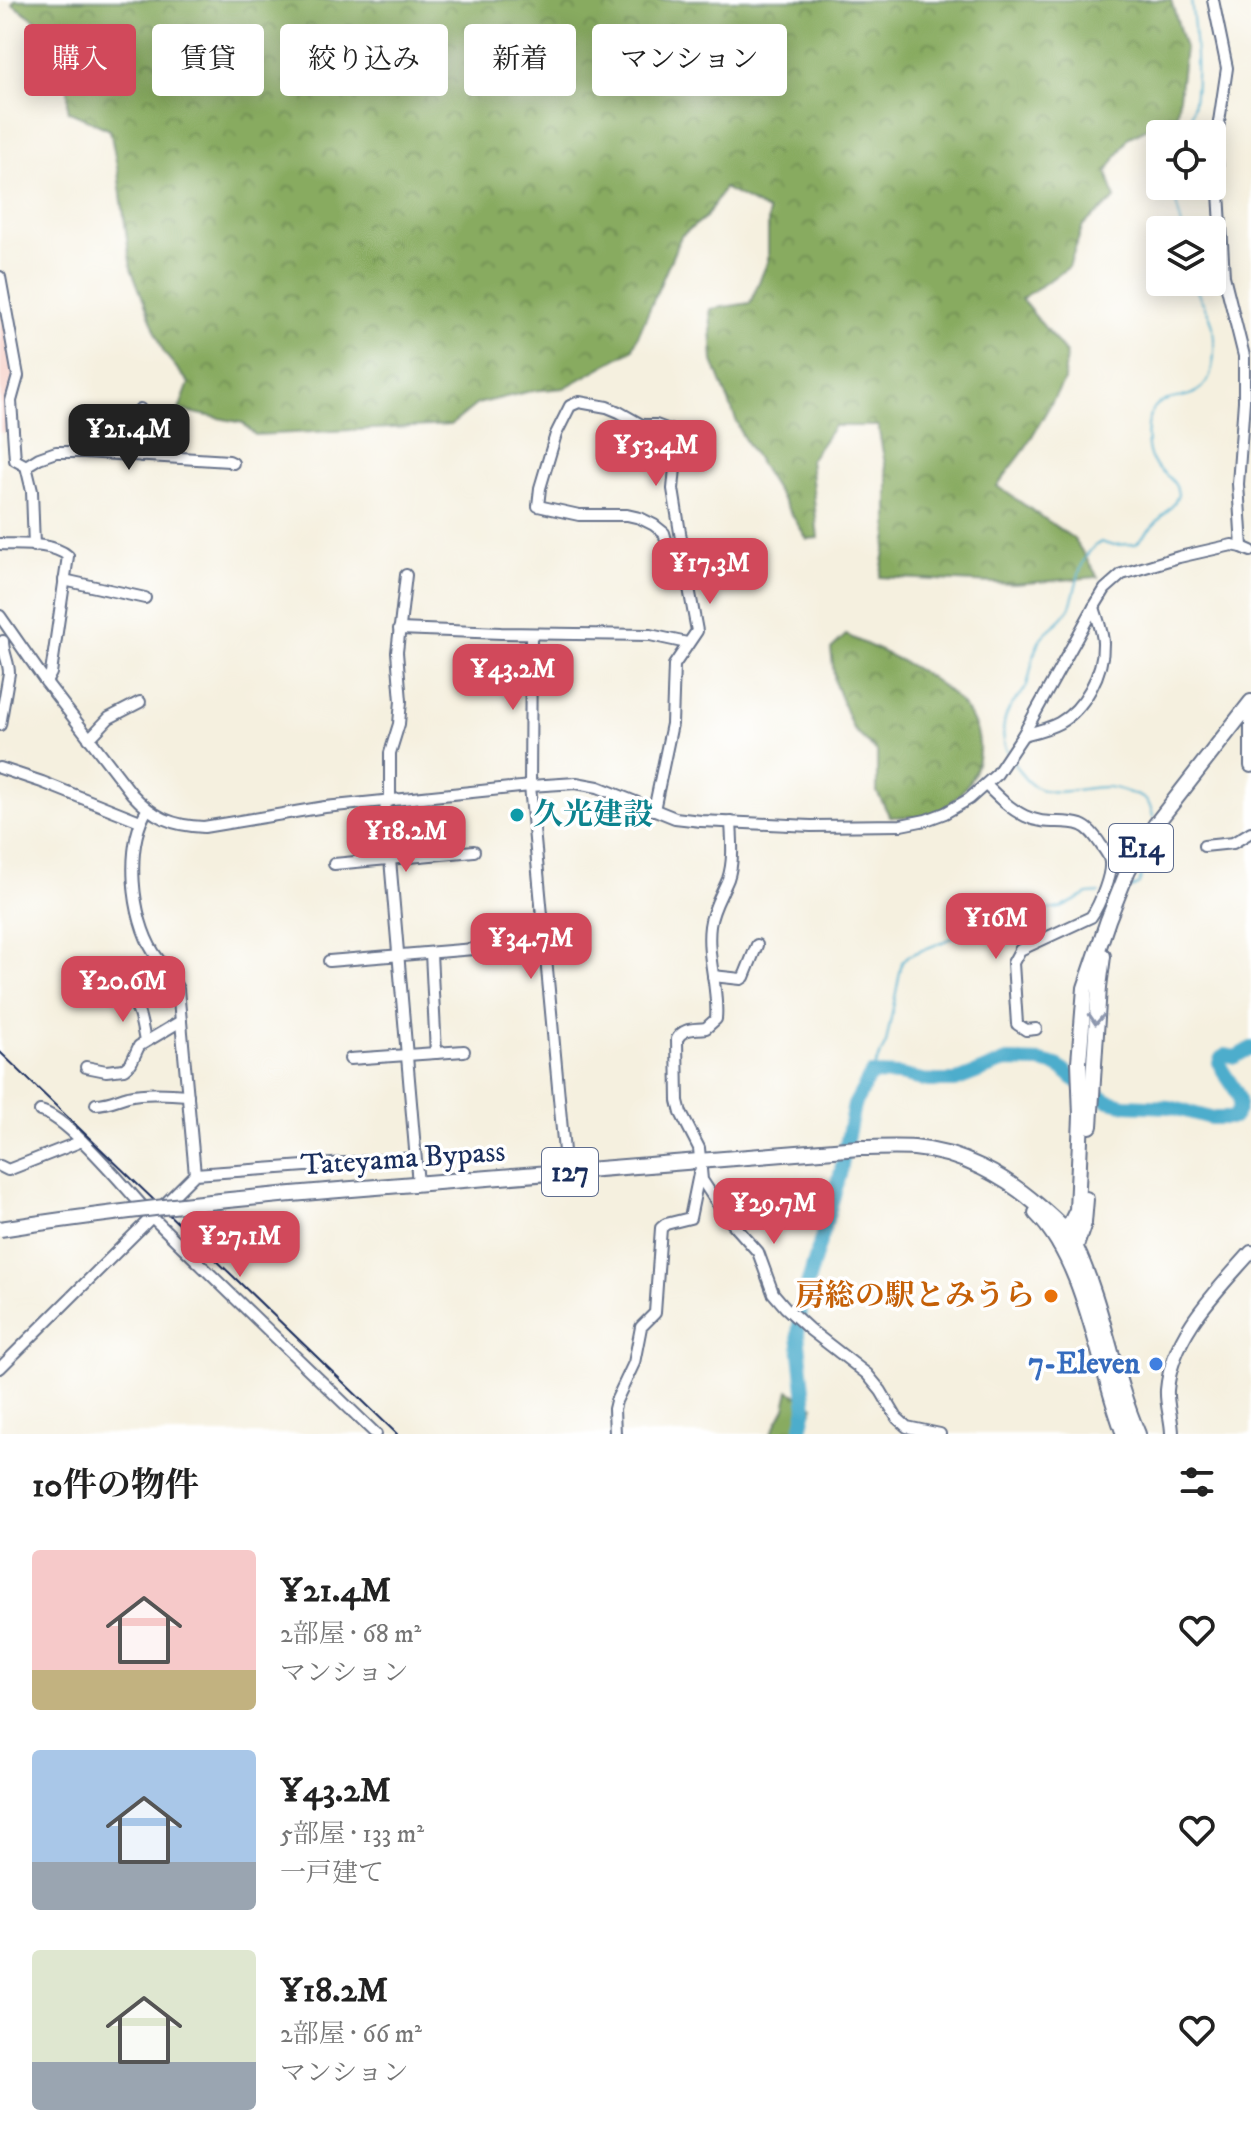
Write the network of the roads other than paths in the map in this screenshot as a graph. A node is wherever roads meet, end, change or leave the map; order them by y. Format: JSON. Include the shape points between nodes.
{"nodes":[{"id":1,"x":1213,"y":0,"type":"edge"},
{"id":2,"x":0,"y":277,"type":"edge"},
{"id":3,"x":140,"y":409,"type":"dead end"},
{"id":4,"x":142,"y":456,"type":"junction"},
{"id":5,"x":233,"y":463,"type":"dead end"},
{"id":6,"x":26,"y":466,"type":"junction"},
{"id":7,"x":0,"y":544,"type":"edge"},
{"id":8,"x":34,"y":546,"type":"junction"},
{"id":9,"x":1249,"y":551,"type":"edge"},
{"id":10,"x":406,"y":575,"type":"dead end"},
{"id":11,"x":64,"y":580,"type":"junction"},
{"id":12,"x":689,"y":588,"type":"junction"},
{"id":13,"x":145,"y":598,"type":"dead end"},
{"id":14,"x":1094,"y":607,"type":"junction"},
{"id":15,"x":0,"y":616,"type":"edge"},
{"id":16,"x":399,"y":629,"type":"junction"},
{"id":17,"x":14,"y":633,"type":"junction"},
{"id":18,"x":531,"y":639,"type":"dead end"},
{"id":19,"x":2,"y":641,"type":"edge"},
{"id":20,"x":687,"y":643,"type":"junction"},
{"id":21,"x":46,"y":682,"type":"junction"},
{"id":22,"x":140,"y":702,"type":"dead end"},
{"id":23,"x":1251,"y":702,"type":"edge"},
{"id":24,"x":1251,"y":710,"type":"edge"},
{"id":25,"x":0,"y":725,"type":"edge"},
{"id":26,"x":1023,"y":735,"type":"junction"},
{"id":27,"x":89,"y":739,"type":"junction"},
{"id":28,"x":1251,"y":766,"type":"edge"},
{"id":29,"x":0,"y":768,"type":"edge"},
{"id":30,"x":986,"y":785,"type":"junction"},
{"id":31,"x":530,"y":786,"type":"junction"},
{"id":32,"x":387,"y":801,"type":"junction"},
{"id":33,"x":147,"y":810,"type":"junction"},
{"id":34,"x":654,"y":810,"type":"junction"},
{"id":35,"x":140,"y":821,"type":"junction"},
{"id":36,"x":731,"y":822,"type":"junction"},
{"id":37,"x":1251,"y":832,"type":"edge"},
{"id":38,"x":1204,"y":846,"type":"dead end"},
{"id":39,"x":474,"y":851,"type":"dead end"},
{"id":40,"x":389,"y":859,"type":"junction"},
{"id":41,"x":334,"y":864,"type":"dead end"},
{"id":42,"x":757,"y":945,"type":"dead end"},
{"id":43,"x":486,"y":948,"type":"dead end"},
{"id":44,"x":431,"y":953,"type":"junction"},
{"id":45,"x":398,"y":956,"type":"junction"},
{"id":46,"x":329,"y":961,"type":"dead end"},
{"id":47,"x":713,"y":976,"type":"junction"},
{"id":48,"x":113,"y":995,"type":"dead end"},
{"id":49,"x":181,"y":1021,"type":"junction"},
{"id":50,"x":1036,"y":1029,"type":"dead end"},
{"id":51,"x":145,"y":1041,"type":"junction"},
{"id":52,"x":464,"y":1051,"type":"dead end"},
{"id":53,"x":436,"y":1053,"type":"junction"},
{"id":54,"x":406,"y":1055,"type":"junction"},
{"id":55,"x":350,"y":1059,"type":"dead end"},
{"id":56,"x":86,"y":1067,"type":"dead end"},
{"id":57,"x":188,"y":1095,"type":"junction"},
{"id":58,"x":96,"y":1104,"type":"dead end"},
{"id":59,"x":40,"y":1111,"type":"dead end"},
{"id":60,"x":1085,"y":1116,"type":"junction"},
{"id":61,"x":82,"y":1141,"type":"junction"},
{"id":62,"x":415,"y":1158,"type":"junction"},
{"id":63,"x":0,"y":1166,"type":"edge"},
{"id":64,"x":700,"y":1167,"type":"junction"},
{"id":65,"x":566,"y":1173,"type":"junction"},
{"id":66,"x":195,"y":1174,"type":"junction"},
{"id":67,"x":999,"y":1176,"type":"junction"},
{"id":68,"x":418,"y":1184,"type":"junction"},
{"id":69,"x":152,"y":1217,"type":"junction"},
{"id":70,"x":0,"y":1229,"type":"edge"},
{"id":71,"x":1066,"y":1231,"type":"junction"},
{"id":72,"x":1068,"y":1246,"type":"junction"},
{"id":73,"x":1251,"y":1252,"type":"edge"},
{"id":74,"x":0,"y":1368,"type":"edge"},
{"id":75,"x":376,"y":1434,"type":"edge"},
{"id":76,"x":615,"y":1434,"type":"edge"},
{"id":77,"x":940,"y":1434,"type":"edge"},
{"id":78,"x":1124,"y":1434,"type":"edge"},
{"id":79,"x":1138,"y":1434,"type":"edge"},
{"id":80,"x":1172,"y":1434,"type":"edge"}],
"edges":[{"from":1,"to":9,"type":"street","via":[[1227,68],[1216,142],[1224,276],[1244,356],[1238,484]]},
{"from":2,"to":6,"type":"street","via":[[18,376],[11,401],[15,460]]},
{"from":3,"to":4,"type":"street"},
{"from":4,"to":5,"type":"street"},
{"from":4,"to":6,"type":"street","via":[[56,452]]},
{"from":6,"to":8,"type":"street"},
{"from":7,"to":8,"type":"street"},
{"from":8,"to":11,"type":"street","via":[[65,552]]},
{"from":9,"to":14,"type":"street","via":[[1232,545],[1122,574]]},
{"from":10,"to":16,"type":"street"},
{"from":11,"to":13,"type":"street"},
{"from":11,"to":21,"type":"street"},
{"from":12,"to":12,"type":"street","via":[[676,574],[664,533],[654,525],[627,515],[579,515],[538,506],[556,434],[570,406],[579,402],[607,407],[642,425],[672,431],[677,447],[673,489],[691,571]]},
{"from":12,"to":20,"type":"street","via":[[697,631]]},
{"from":14,"to":26,"type":"street"},
{"from":14,"to":26,"type":"street","via":[[1103,642],[1094,681],[1079,708],[1060,723]]},
{"from":15,"to":17,"type":"street"},
{"from":16,"to":20,"type":"street","via":[[650,635]]},
{"from":16,"to":32,"type":"street","via":[[401,701]]},
{"from":17,"to":19,"type":"street"},
{"from":17,"to":21,"type":"street"},
{"from":18,"to":31,"type":"street"},
{"from":19,"to":25,"type":"street","via":[[9,673]]},
{"from":20,"to":34,"type":"street","via":[[674,665],[672,724]]},
{"from":21,"to":27,"type":"street"},
{"from":22,"to":27,"type":"street","via":[[109,718]]},
{"from":23,"to":60,"type":"highway","number":"E14","via":[[1156,824],[1122,885],[1108,920],[1086,1063]]},
{"from":24,"to":28,"type":"main road"},
{"from":26,"to":30,"type":"street"},
{"from":27,"to":33,"type":"street"},
{"from":29,"to":35,"type":"street"},
{"from":30,"to":36,"type":"street","via":[[945,813],[901,825]]},
{"from":30,"to":50,"type":"street","via":[[1026,817],[1084,827],[1109,857],[1091,917],[1020,950],[1013,963],[1017,1024]]},
{"from":31,"to":32,"type":"street"},
{"from":31,"to":34,"type":"street","via":[[598,787]]},
{"from":31,"to":65,"type":"street"},
{"from":32,"to":33,"type":"street","via":[[204,827],[185,826]]},
{"from":32,"to":40,"type":"street"},
{"from":33,"to":35,"type":"street"},
{"from":34,"to":36,"type":"street","via":[[675,818]]},
{"from":35,"to":49,"type":"street","via":[[134,878],[138,908],[147,940],[178,989]]},
{"from":36,"to":47,"type":"street","via":[[732,862],[710,922]]},
{"from":37,"to":38,"type":"street","via":[[1233,843]]},
{"from":39,"to":40,"type":"street"},
{"from":40,"to":41,"type":"street"},
{"from":40,"to":45,"type":"street"},
{"from":42,"to":47,"type":"street","via":[[744,977]]},
{"from":43,"to":44,"type":"street"},
{"from":44,"to":45,"type":"street"},
{"from":44,"to":53,"type":"street"},
{"from":45,"to":46,"type":"street"},
{"from":45,"to":54,"type":"street"},
{"from":47,"to":64,"type":"street","via":[[716,1019],[677,1039],[678,1101],[699,1148]]},
{"from":48,"to":51,"type":"street","via":[[133,1002]]},
{"from":49,"to":51,"type":"street"},
{"from":49,"to":57,"type":"street"},
{"from":51,"to":56,"type":"street","via":[[124,1069]]},
{"from":52,"to":53,"type":"street"},
{"from":53,"to":54,"type":"street"},
{"from":54,"to":55,"type":"street"},
{"from":54,"to":62,"type":"street"},
{"from":57,"to":58,"type":"street","via":[[157,1093]]},
{"from":57,"to":66,"type":"street"},
{"from":59,"to":61,"type":"street","via":[[55,1116]]},
{"from":60,"to":71,"type":"highway","via":[[1077,1210]]},
{"from":60,"to":72,"type":"highway","via":[[1085,1214],[1082,1232]]},
{"from":61,"to":63,"type":"street","via":[[8,1170]]},
{"from":61,"to":69,"type":"street"},
{"from":62,"to":66,"type":"street"},
{"from":62,"to":68,"type":"street"},
{"from":64,"to":65,"type":"highway","name":"Tateyama Bypass","number":"127"},
{"from":64,"to":67,"type":"highway","name":"Tateyama Bypass","number":"127","via":[[813,1152],[913,1148],[962,1159]]},
{"from":64,"to":76,"type":"street","via":[[690,1218],[661,1228],[655,1313],[641,1327],[634,1363],[616,1401]]},
{"from":64,"to":77,"type":"street","via":[[702,1180],[725,1215],[758,1252],[773,1293],[785,1307],[867,1374],[907,1427]]},
{"from":65,"to":68,"type":"highway","name":"Tateyama Bypass","number":"127"},
{"from":66,"to":69,"type":"street"},
{"from":67,"to":71,"type":"highway","name":"Tateyama Bypass","number":"127"},
{"from":67,"to":72,"type":"highway","name":"Tateyama Bypass","number":"127"},
{"from":68,"to":70,"type":"highway","name":"Tateyama Bypass","number":"127","bridge":true,"via":[[167,1205]]},
{"from":69,"to":74,"type":"street"},
{"from":69,"to":75,"type":"street"},
{"from":71,"to":72,"type":"highway","name":"Tateyama Bypass","number":"127"},
{"from":72,"to":78,"type":"highway","name":"Tateyama Bypass","number":"127","via":[[1067,1257]]},
{"from":72,"to":79,"type":"highway","name":"Tateyama Bypass","number":"127","via":[[1094,1293]]},
{"from":73,"to":80,"type":"main road","via":[[1182,1341],[1166,1393]]}]}
